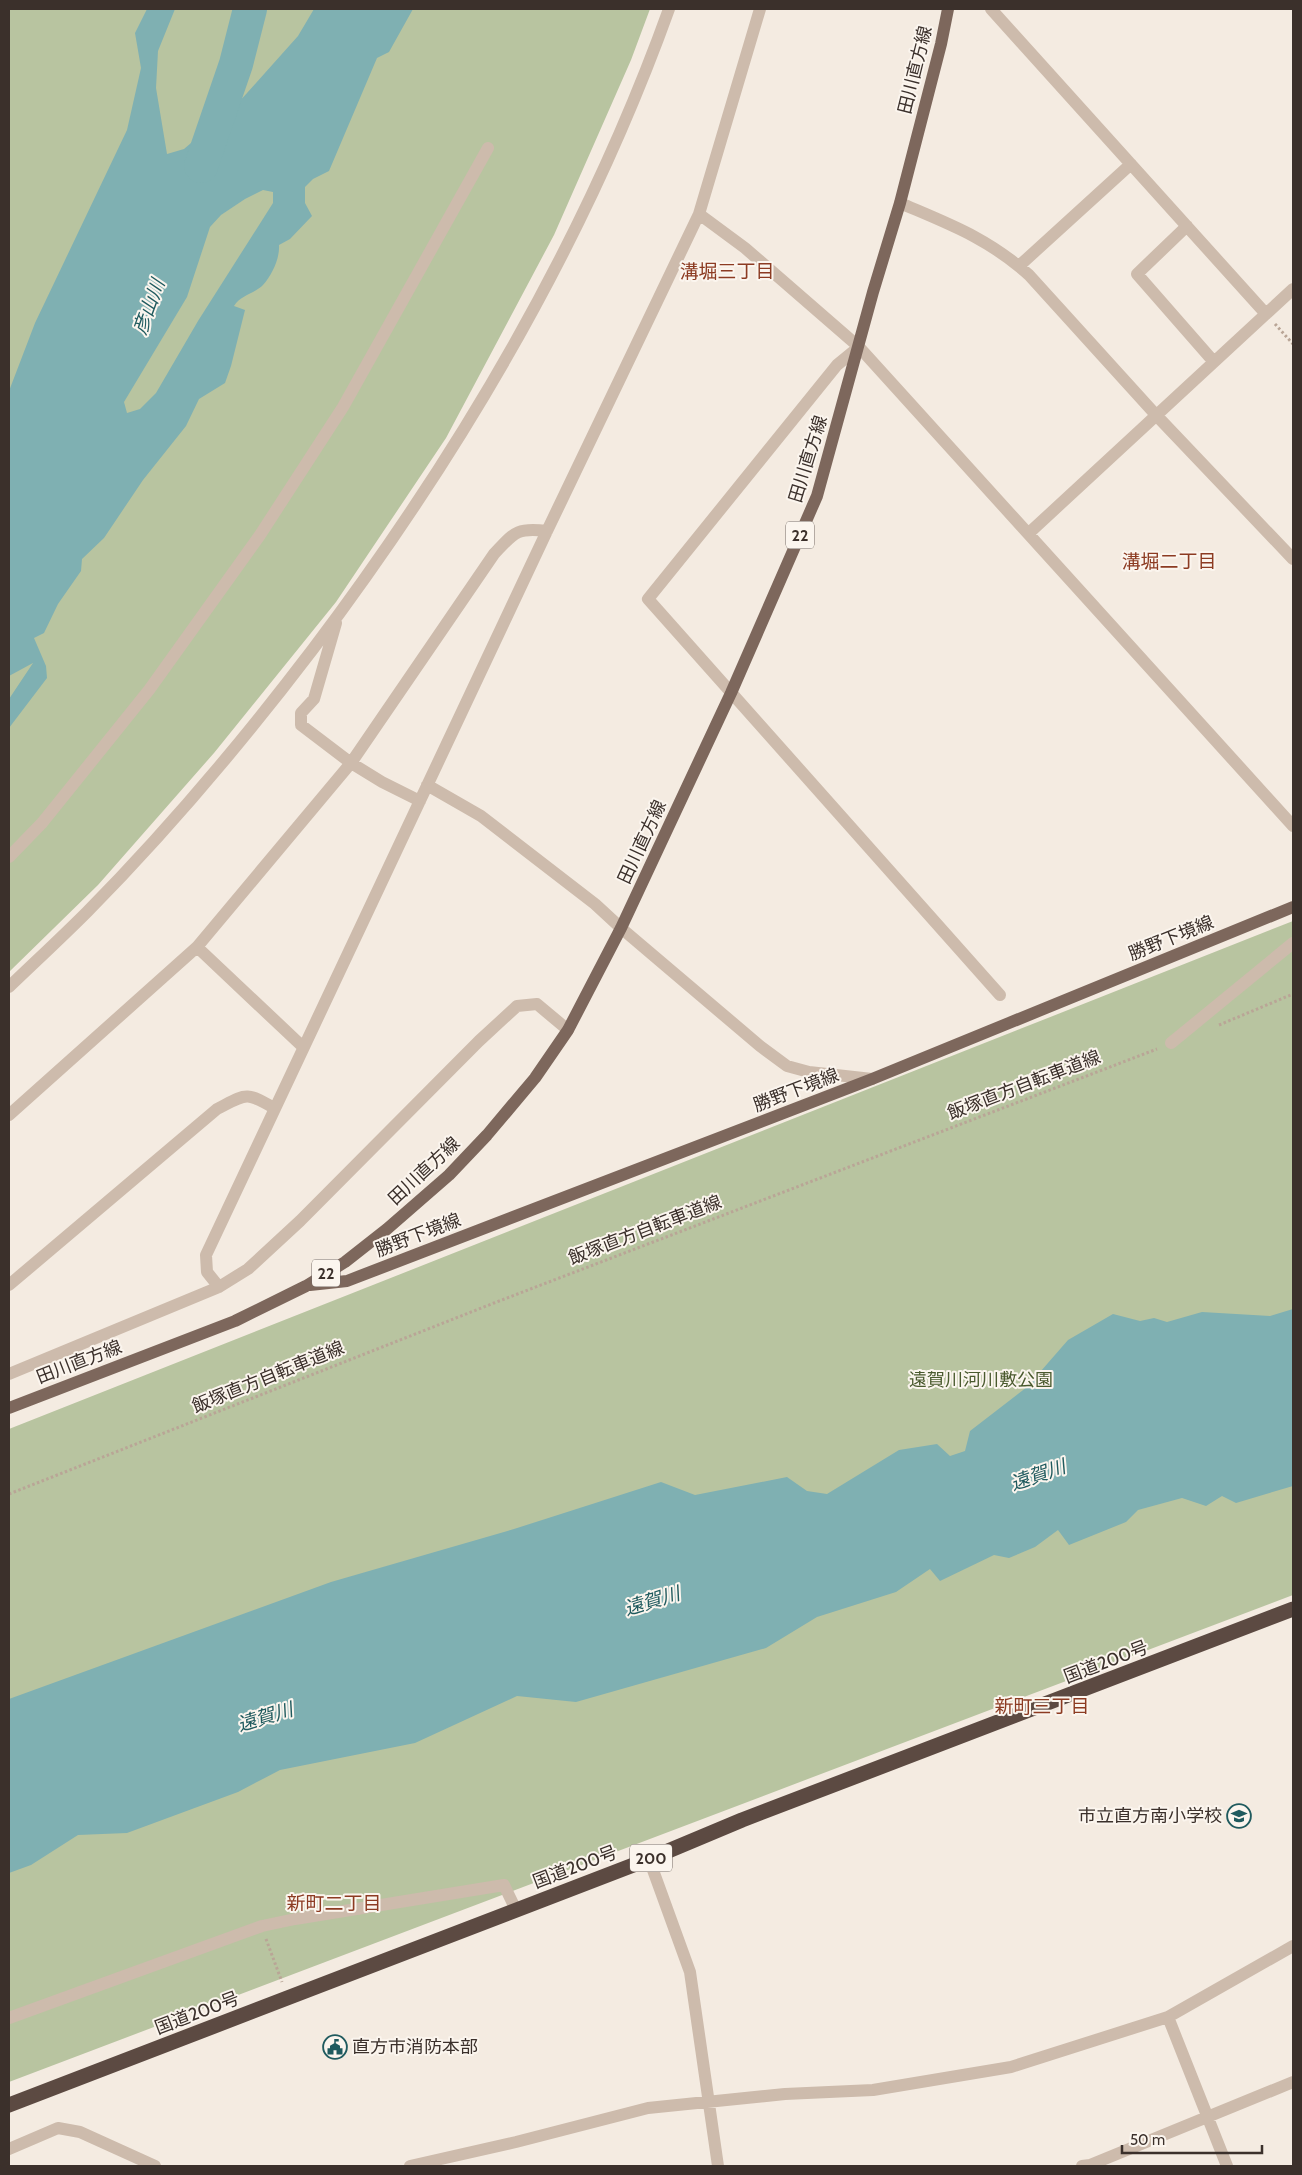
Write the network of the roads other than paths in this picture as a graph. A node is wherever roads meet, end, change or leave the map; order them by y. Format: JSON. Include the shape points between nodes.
{"nodes":[{"id":1,"x":669,"y":9,"type":"edge"},
{"id":2,"x":760,"y":9,"type":"edge"},
{"id":3,"x":948,"y":9,"type":"edge"},
{"id":4,"x":991,"y":9,"type":"edge"},
{"id":5,"x":488,"y":148,"type":"dead end"},
{"id":6,"x":1131,"y":164,"type":"junction"},
{"id":7,"x":900,"y":203,"type":"junction"},
{"id":8,"x":699,"y":214,"type":"junction"},
{"id":9,"x":1187,"y":226,"type":"junction"},
{"id":10,"x":1020,"y":266,"type":"junction"},
{"id":11,"x":1293,"y":289,"type":"edge"},
{"id":12,"x":1266,"y":314,"type":"junction"},
{"id":13,"x":859,"y":347,"type":"junction"},
{"id":14,"x":1214,"y":362,"type":"junction"},
{"id":15,"x":1156,"y":415,"type":"junction"},
{"id":16,"x":547,"y":531,"type":"junction"},
{"id":17,"x":1029,"y":533,"type":"junction"},
{"id":18,"x":1293,"y":559,"type":"edge"},
{"id":19,"x":339,"y":615,"type":"junction"},
{"id":20,"x":731,"y":693,"type":"junction"},
{"id":21,"x":351,"y":763,"type":"junction"},
{"id":22,"x":428,"y":785,"type":"junction"},
{"id":23,"x":420,"y":800,"type":"junction"},
{"id":24,"x":1293,"y":826,"type":"edge"},
{"id":25,"x":9,"y":857,"type":"edge"},
{"id":26,"x":1293,"y":908,"type":"edge"},
{"id":27,"x":620,"y":928,"type":"junction"},
{"id":28,"x":1293,"y":943,"type":"edge"},
{"id":29,"x":197,"y":947,"type":"junction"},
{"id":30,"x":9,"y":987,"type":"edge"},
{"id":31,"x":1000,"y":995,"type":"dead end"},
{"id":32,"x":568,"y":1030,"type":"junction"},
{"id":33,"x":1171,"y":1043,"type":"road end"},
{"id":34,"x":303,"y":1047,"type":"junction"},
{"id":35,"x":872,"y":1079,"type":"junction"},
{"id":36,"x":274,"y":1108,"type":"junction"},
{"id":37,"x":9,"y":1115,"type":"edge"},
{"id":38,"x":9,"y":1285,"type":"edge"},
{"id":39,"x":306,"y":1286,"type":"junction"},
{"id":40,"x":219,"y":1287,"type":"junction"},
{"id":41,"x":9,"y":1374,"type":"edge"},
{"id":42,"x":9,"y":1408,"type":"edge"},
{"id":43,"x":1293,"y":1609,"type":"edge"},
{"id":44,"x":649,"y":1859,"type":"junction"},
{"id":45,"x":516,"y":1910,"type":"junction"},
{"id":46,"x":1293,"y":1946,"type":"edge"},
{"id":47,"x":1168,"y":2017,"type":"junction"},
{"id":48,"x":9,"y":2018,"type":"edge"},
{"id":49,"x":1293,"y":2082,"type":"edge"},
{"id":50,"x":708,"y":2101,"type":"junction"},
{"id":51,"x":9,"y":2105,"type":"edge"},
{"id":52,"x":1208,"y":2117,"type":"junction"},
{"id":53,"x":9,"y":2149,"type":"edge"},
{"id":54,"x":155,"y":2166,"type":"edge"},
{"id":55,"x":410,"y":2166,"type":"edge"},
{"id":56,"x":718,"y":2166,"type":"edge"},
{"id":57,"x":1082,"y":2166,"type":"edge"},
{"id":58,"x":1227,"y":2166,"type":"edge"}],
"edges":[{"from":1,"to":19,"type":"street","via":[[593,193],[529,317],[472,417],[405,522]]},
{"from":2,"to":8,"type":"street"},
{"from":3,"to":7,"type":"main road","name":"田川直方線","number":"22"},
{"from":4,"to":6,"type":"street"},
{"from":5,"to":25,"type":"street","via":[[343,407],[260,535],[149,690],[42,823]]},
{"from":6,"to":9,"type":"street"},
{"from":6,"to":10,"type":"street"},
{"from":7,"to":10,"type":"street","via":[[976,236]]},
{"from":7,"to":13,"type":"main road","name":"田川直方線","number":"22"},
{"from":8,"to":13,"type":"street","via":[[745,248]]},
{"from":8,"to":16,"type":"street"},
{"from":9,"to":12,"type":"street"},
{"from":9,"to":14,"type":"street","via":[[1137,274]]},
{"from":10,"to":15,"type":"street"},
{"from":11,"to":12,"type":"street"},
{"from":12,"to":14,"type":"street"},
{"from":13,"to":17,"type":"street"},
{"from":13,"to":20,"type":"main road","name":"田川直方線","number":"22","via":[[817,496]]},
{"from":13,"to":20,"type":"street","via":[[837,364],[648,599]]},
{"from":14,"to":15,"type":"street"},
{"from":15,"to":17,"type":"street"},
{"from":15,"to":18,"type":"street"},
{"from":16,"to":21,"type":"street","via":[[518,531],[494,554]]},
{"from":16,"to":22,"type":"street"},
{"from":17,"to":24,"type":"street"},
{"from":19,"to":21,"type":"street","via":[[314,698],[301,713],[301,725]]},
{"from":19,"to":30,"type":"street","via":[[268,708],[195,795],[87,912]]},
{"from":20,"to":27,"type":"main road","name":"田川直方線","number":"22"},
{"from":20,"to":31,"type":"street"},
{"from":21,"to":23,"type":"street"},
{"from":21,"to":29,"type":"street"},
{"from":22,"to":23,"type":"street"},
{"from":22,"to":27,"type":"street","via":[[481,816],[595,904]]},
{"from":23,"to":34,"type":"street"},
{"from":26,"to":35,"type":"main road","name":"勝野下境線"},
{"from":27,"to":32,"type":"main road","name":"田川直方線","number":"22"},
{"from":27,"to":35,"type":"street","via":[[788,1066],[809,1072]]},
{"from":28,"to":33,"type":"street"},
{"from":29,"to":34,"type":"street"},
{"from":29,"to":37,"type":"street"},
{"from":32,"to":39,"type":"main road","name":"田川直方線","number":"22","via":[[535,1078],[449,1175],[388,1230]]},
{"from":32,"to":40,"type":"street","via":[[537,1004],[517,1006],[479,1040],[300,1221],[248,1269]]},
{"from":34,"to":36,"type":"street"},
{"from":35,"to":39,"type":"main road","name":"勝野下境線","via":[[347,1282]]},
{"from":36,"to":38,"type":"street","via":[[253,1096],[239,1098],[217,1109]]},
{"from":36,"to":40,"type":"street","via":[[206,1255],[207,1272]]},
{"from":39,"to":42,"type":"main road","name":"田川直方線","number":"22","via":[[235,1320]]},
{"from":40,"to":41,"type":"street"},
{"from":43,"to":44,"type":"highway","name":"国道200号","number":"200","via":[[742,1820]]},
{"from":44,"to":45,"type":"highway","name":"国道200号","number":"200"},
{"from":44,"to":50,"type":"street","via":[[690,1972]]},
{"from":45,"to":48,"type":"street","via":[[504,1885],[262,1926]]},
{"from":45,"to":51,"type":"highway","name":"国道200号","number":"200"},
{"from":46,"to":47,"type":"street"},
{"from":47,"to":50,"type":"street","via":[[1011,2067],[873,2090]]},
{"from":47,"to":52,"type":"street"},
{"from":49,"to":52,"type":"street"},
{"from":50,"to":55,"type":"street","via":[[648,2108]]},
{"from":50,"to":56,"type":"street"},
{"from":52,"to":57,"type":"street"},
{"from":52,"to":58,"type":"street"},
{"from":53,"to":54,"type":"street","via":[[58,2128],[80,2132]]}]}
